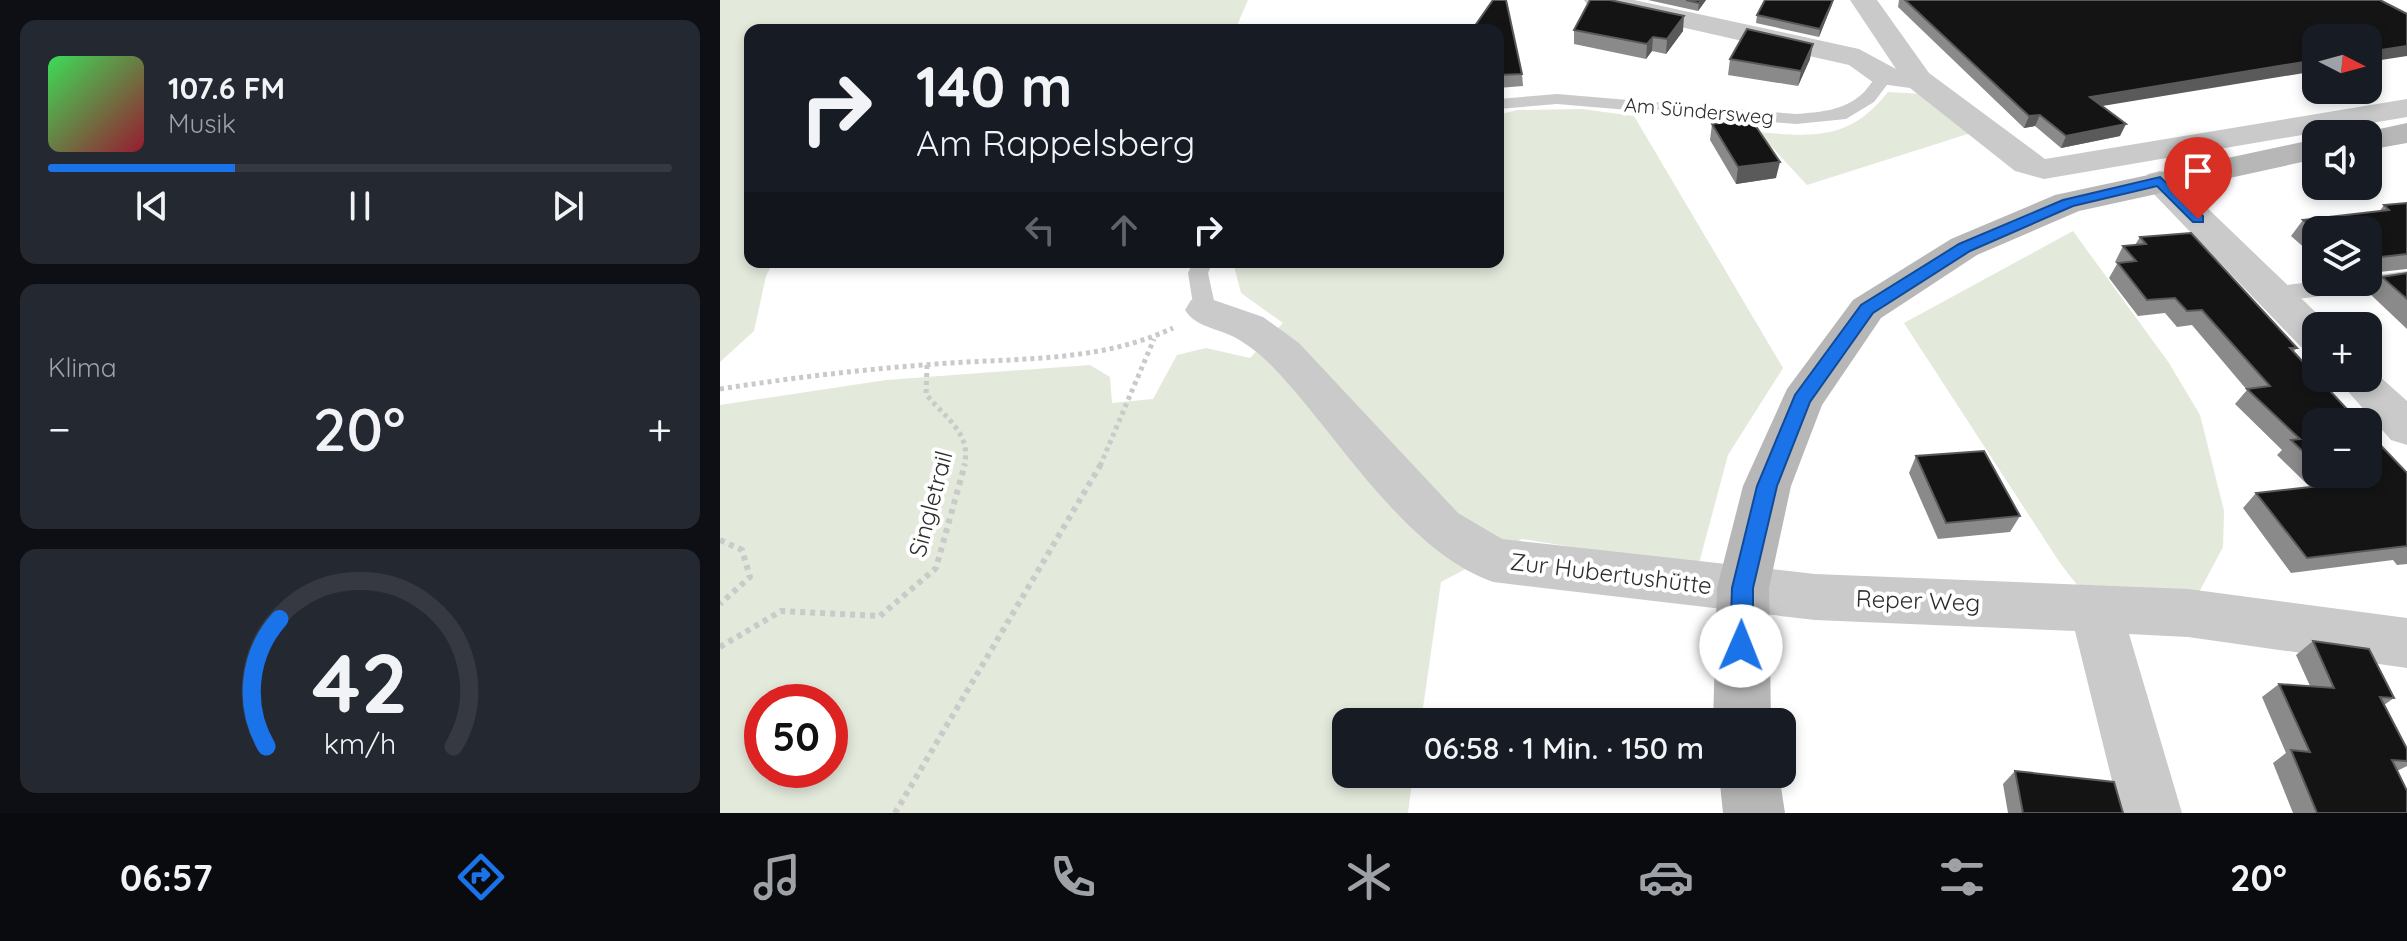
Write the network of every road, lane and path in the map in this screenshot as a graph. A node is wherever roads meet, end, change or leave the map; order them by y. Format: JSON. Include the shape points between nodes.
{"nodes":[{"id":1,"x":1597,"y":0,"type":"edge"},
{"id":2,"x":1900,"y":0,"type":"edge"},
{"id":3,"x":1865,"y":2,"type":"edge"},
{"id":4,"x":1885,"y":77,"type":"junction"},
{"id":5,"x":1918,"y":79,"type":"junction"},
{"id":6,"x":1504,"y":103,"type":"edge"},
{"id":7,"x":2407,"y":108,"type":"edge"},
{"id":8,"x":2407,"y":133,"type":"edge"},
{"id":9,"x":2382,"y":137,"type":"edge"},
{"id":10,"x":2302,"y":152,"type":"edge"},
{"id":11,"x":2160,"y":181,"type":"junction"},
{"id":12,"x":1200,"y":268,"type":"edge"},
{"id":13,"x":2407,"y":278,"type":"edge"},
{"id":14,"x":2274,"y":295,"type":"junction"},
{"id":15,"x":1205,"y":310,"type":"junction"},
{"id":16,"x":2302,"y":323,"type":"edge"},
{"id":17,"x":1154,"y":339,"type":"junction"},
{"id":18,"x":927,"y":365,"type":"junction"},
{"id":19,"x":720,"y":389,"type":"edge"},
{"id":20,"x":2374,"y":392,"type":"edge"},
{"id":21,"x":2400,"y":414,"type":"edge"},
{"id":22,"x":720,"y":540,"type":"edge"},
{"id":23,"x":1743,"y":588,"type":"junction"},
{"id":24,"x":720,"y":604,"type":"edge"},
{"id":25,"x":2095,"y":608,"type":"junction"},
{"id":26,"x":2407,"y":643,"type":"edge"},
{"id":27,"x":720,"y":647,"type":"edge"},
{"id":28,"x":1742,"y":708,"type":"edge"},
{"id":29,"x":1751,"y":788,"type":"edge"},
{"id":30,"x":895,"y":813,"type":"edge"},
{"id":31,"x":1754,"y":813,"type":"edge"},
{"id":32,"x":2151,"y":813,"type":"edge"}],
"edges":[{"from":1,"to":4,"type":"street","via":[[1859,58]]},
{"from":2,"to":3,"type":"street"},
{"from":3,"to":5,"type":"street"},
{"from":4,"to":5,"type":"street"},
{"from":4,"to":6,"type":"lane","name":"Am Sündersweg","via":[[1868,98],[1840,115],[1796,119],[1557,99]]},
{"from":5,"to":7,"type":"street","via":[[2027,164],[2044,169]]},
{"from":8,"to":9,"type":"main road"},
{"from":10,"to":11,"type":"main road"},
{"from":11,"to":14,"type":"street"},
{"from":11,"to":23,"type":"main road","via":[[2068,203],[1964,247],[1867,309],[1802,400],[1767,486]]},
{"from":12,"to":15,"type":"lane"},
{"from":13,"to":14,"type":"lane"},
{"from":14,"to":16,"type":"street"},
{"from":15,"to":17,"type":"path"},
{"from":15,"to":23,"type":"street","name":"Zur Hubertushütte","via":[[1249,327],[1284,353],[1441,527],[1493,560]]},
{"from":17,"to":18,"type":"path","via":[[1100,353]]},
{"from":17,"to":30,"type":"path","via":[[1099,468]]},
{"from":18,"to":19,"type":"path","via":[[788,377]]},
{"from":18,"to":27,"type":"path","name":"Singletrail","via":[[926,394],[957,425],[968,452],[936,568],[880,616],[781,611]]},
{"from":20,"to":21,"type":"street"},
{"from":22,"to":24,"type":"path","via":[[742,550],[750,577]]},
{"from":23,"to":25,"type":"street","name":"Reper Weg","via":[[1815,597]]},
{"from":23,"to":28,"type":"main road"},
{"from":25,"to":26,"type":"street","name":"Reper Weg","via":[[2188,613]]},
{"from":25,"to":32,"type":"street"},
{"from":29,"to":31,"type":"main road"}]}
